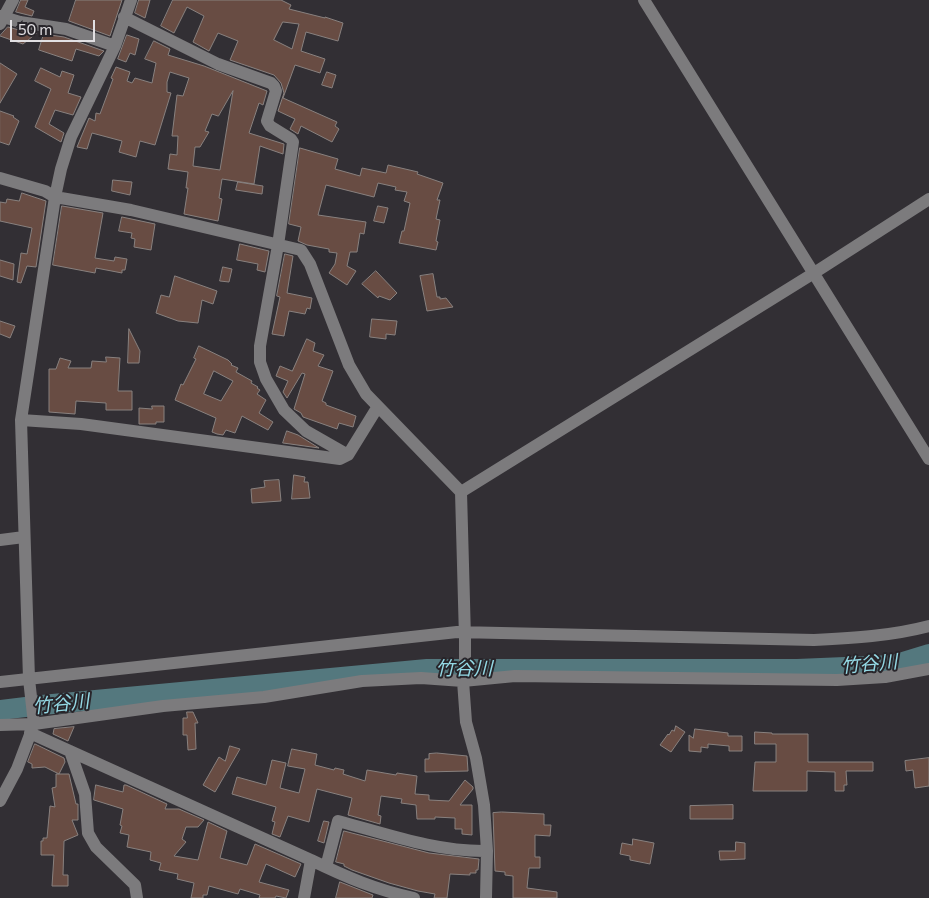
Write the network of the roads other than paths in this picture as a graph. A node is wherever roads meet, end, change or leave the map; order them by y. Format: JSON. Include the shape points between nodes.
{"nodes":[{"id":1,"x":12,"y":0,"type":"edge"},
{"id":2,"x":131,"y":0,"type":"edge"},
{"id":3,"x":644,"y":0,"type":"edge"},
{"id":4,"x":124,"y":17,"type":"junction"},
{"id":5,"x":1,"y":19,"type":"edge"},
{"id":6,"x":115,"y":46,"type":"junction"},
{"id":7,"x":0,"y":178,"type":"edge"},
{"id":8,"x":56,"y":197,"type":"junction"},
{"id":9,"x":929,"y":199,"type":"edge"},
{"id":10,"x":278,"y":244,"type":"junction"},
{"id":11,"x":814,"y":273,"type":"junction"},
{"id":12,"x":377,"y":408,"type":"junction"},
{"id":13,"x":20,"y":420,"type":"junction"},
{"id":14,"x":348,"y":455,"type":"junction"},
{"id":15,"x":929,"y":459,"type":"edge"},
{"id":16,"x":461,"y":492,"type":"junction"},
{"id":17,"x":24,"y":536,"type":"junction"},
{"id":18,"x":0,"y":540,"type":"edge"},
{"id":19,"x":929,"y":626,"type":"edge"},
{"id":20,"x":464,"y":635,"type":"junction"},
{"id":21,"x":929,"y":669,"type":"edge"},
{"id":22,"x":464,"y":678,"type":"junction"},
{"id":23,"x":0,"y":682,"type":"edge"},
{"id":24,"x":30,"y":684,"type":"junction"},
{"id":25,"x":0,"y":725,"type":"edge"},
{"id":26,"x":32,"y":725,"type":"junction"},
{"id":27,"x":70,"y":751,"type":"junction"},
{"id":28,"x":0,"y":801,"type":"edge"},
{"id":29,"x":487,"y":851,"type":"junction"},
{"id":30,"x":311,"y":860,"type":"junction"},
{"id":31,"x":326,"y":867,"type":"junction"},
{"id":32,"x":137,"y":898,"type":"edge"},
{"id":33,"x":304,"y":898,"type":"edge"},
{"id":34,"x":414,"y":898,"type":"edge"},
{"id":35,"x":486,"y":898,"type":"edge"}],
"edges":[{"from":1,"to":5,"type":"street"},
{"from":2,"to":4,"type":"street"},
{"from":3,"to":11,"type":"street"},
{"from":4,"to":6,"type":"street"},
{"from":4,"to":10,"type":"street","via":[[218,64],[274,86],[276,91],[267,121],[293,142]]},
{"from":5,"to":6,"type":"street","via":[[66,29]]},
{"from":6,"to":8,"type":"street","via":[[71,137]]},
{"from":7,"to":8,"type":"street"},
{"from":8,"to":10,"type":"street","via":[[131,210]]},
{"from":8,"to":13,"type":"street"},
{"from":9,"to":11,"type":"street"},
{"from":10,"to":12,"type":"street","via":[[301,250],[310,264],[349,365]]},
{"from":10,"to":14,"type":"street","via":[[260,362],[284,410],[306,431]]},
{"from":11,"to":15,"type":"street"},
{"from":11,"to":16,"type":"street"},
{"from":12,"to":14,"type":"street"},
{"from":12,"to":16,"type":"street"},
{"from":13,"to":14,"type":"street","via":[[81,424],[340,459]]},
{"from":13,"to":17,"type":"street"},
{"from":16,"to":20,"type":"street"},
{"from":17,"to":18,"type":"street"},
{"from":17,"to":24,"type":"street"},
{"from":19,"to":20,"type":"street","via":[[865,638],[814,640]]},
{"from":20,"to":22,"type":"street"},
{"from":20,"to":24,"type":"street"},
{"from":21,"to":22,"type":"street","via":[[885,677],[837,680]]},
{"from":22,"to":26,"type":"street","via":[[362,681]]},
{"from":22,"to":29,"type":"street","via":[[466,722],[484,805]]},
{"from":23,"to":24,"type":"street"},
{"from":24,"to":26,"type":"street"},
{"from":25,"to":26,"type":"street"},
{"from":26,"to":27,"type":"street"},
{"from":26,"to":28,"type":"street","via":[[17,769]]},
{"from":27,"to":30,"type":"street"},
{"from":27,"to":32,"type":"street","via":[[85,794],[88,833],[96,847],[135,884]]},
{"from":29,"to":31,"type":"street","via":[[444,849],[338,821]]},
{"from":29,"to":35,"type":"street"},
{"from":30,"to":31,"type":"street"},
{"from":30,"to":33,"type":"street"},
{"from":31,"to":34,"type":"street","via":[[385,892]]}]}
